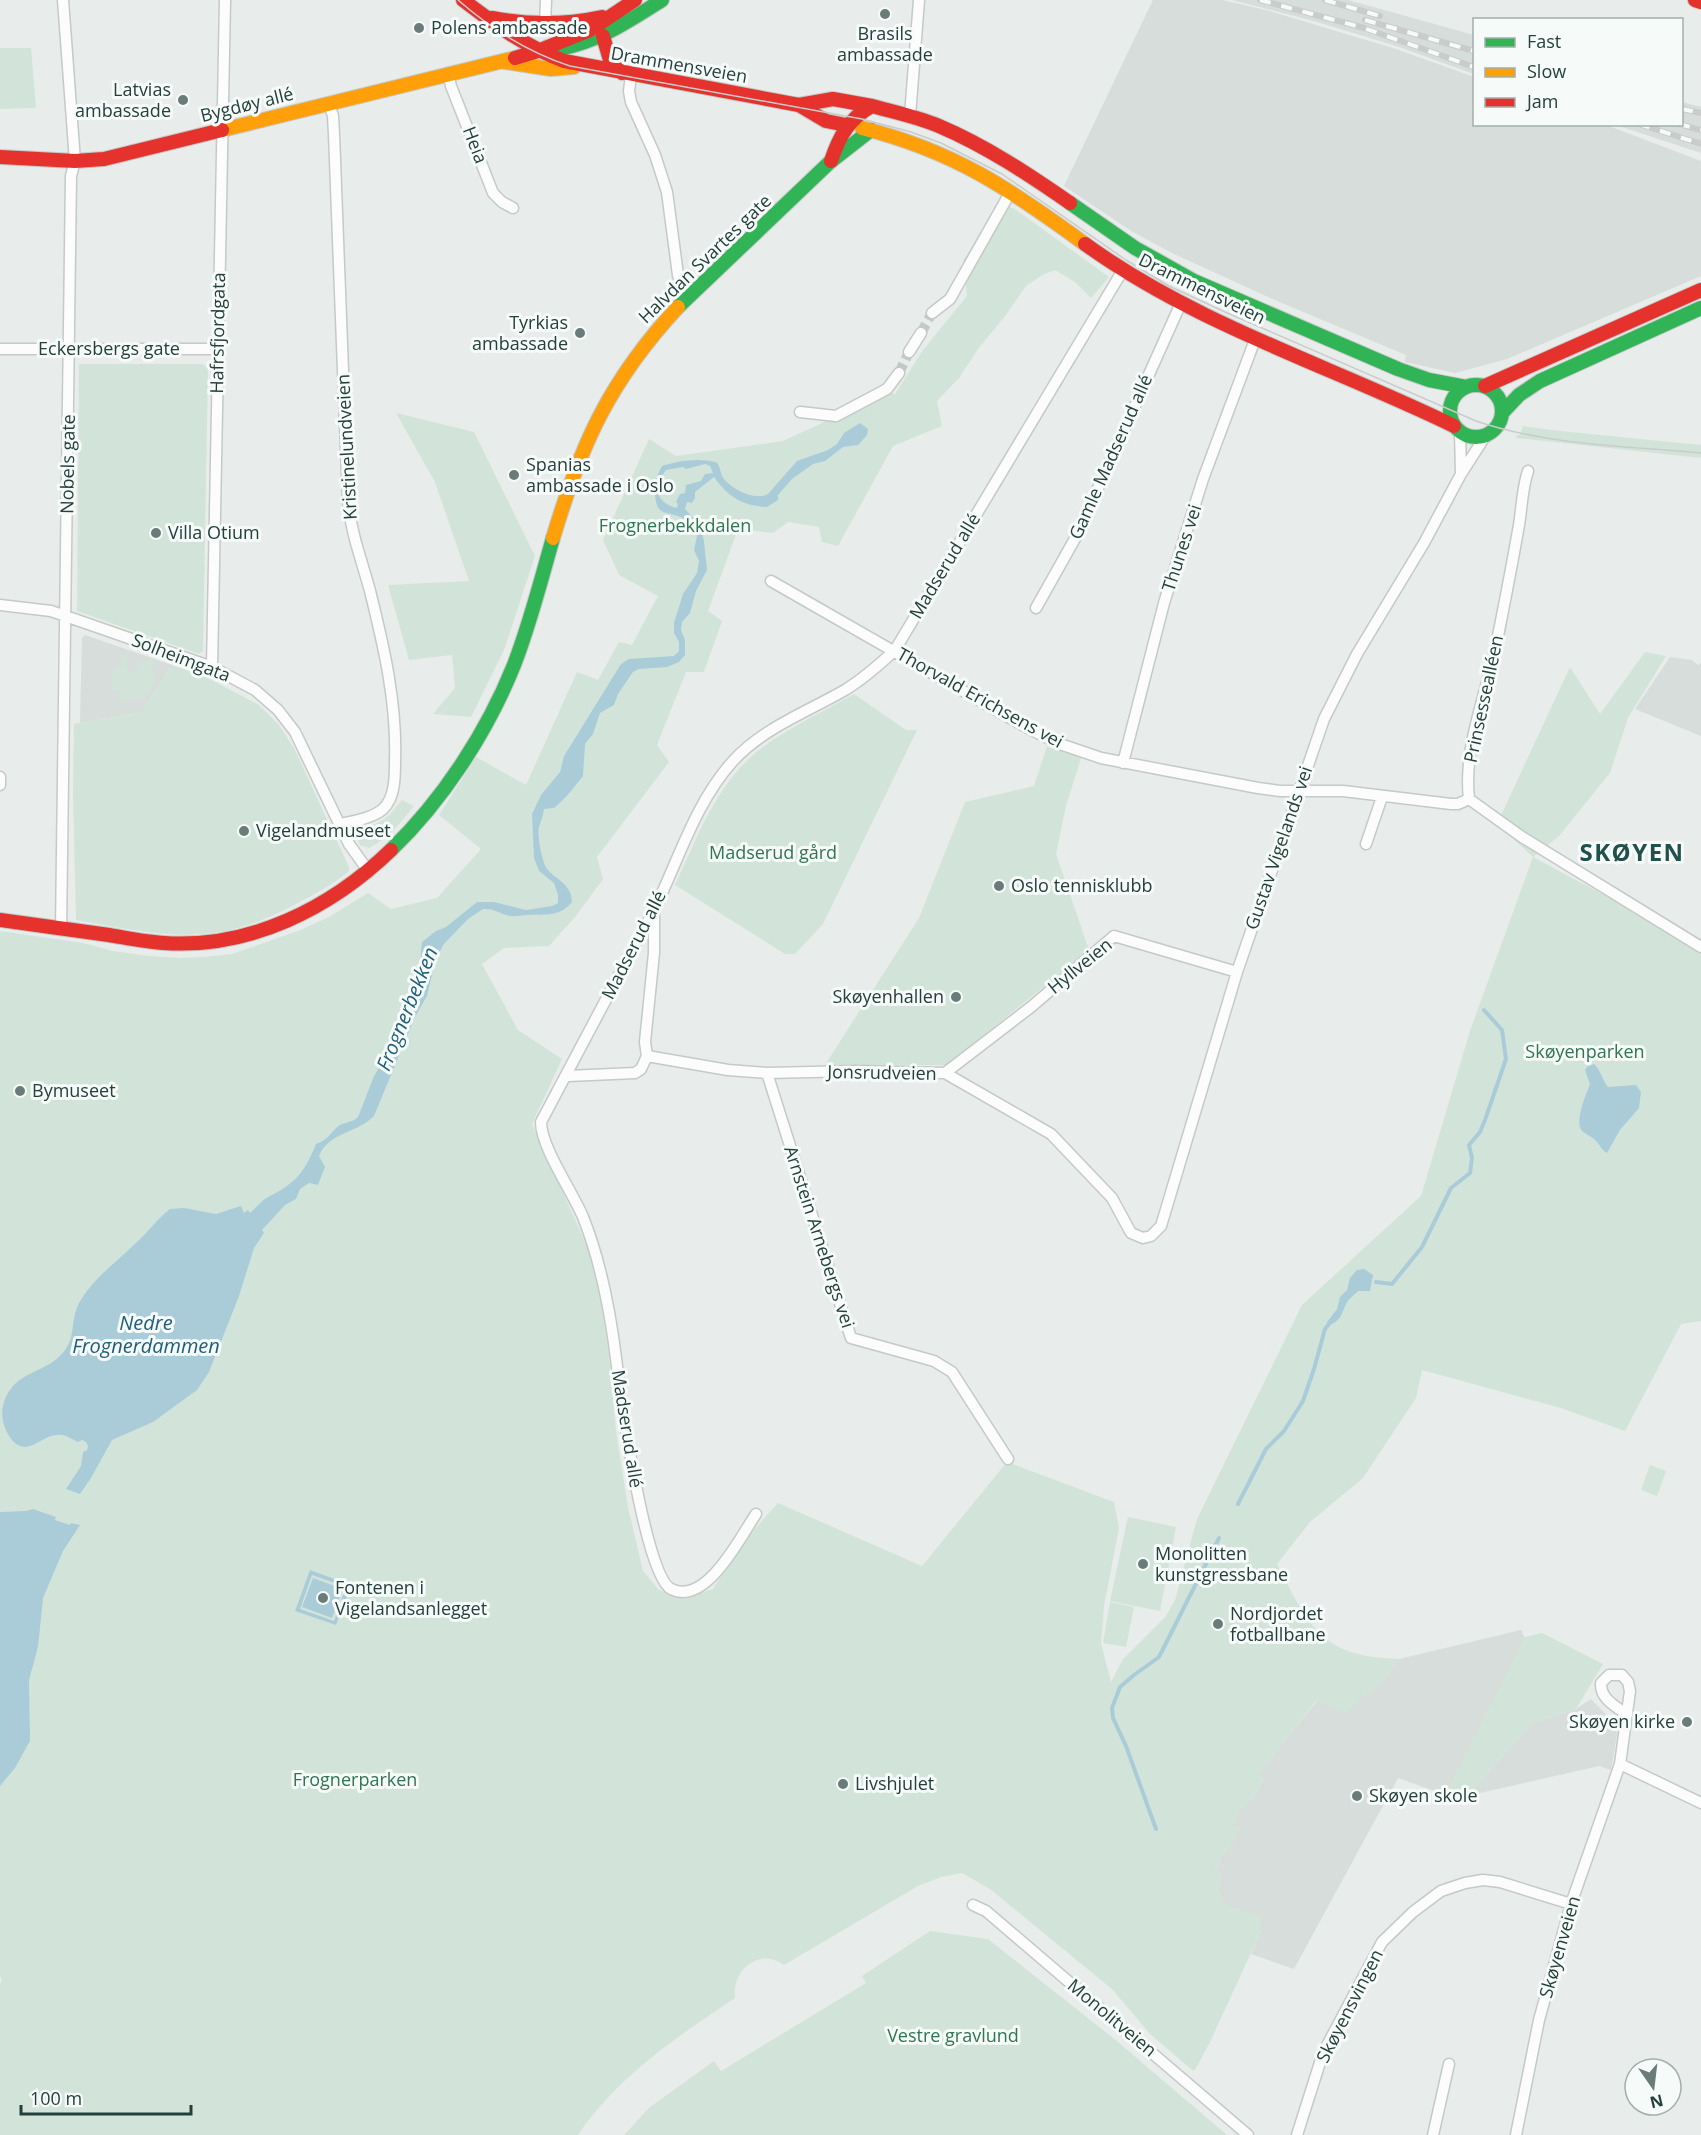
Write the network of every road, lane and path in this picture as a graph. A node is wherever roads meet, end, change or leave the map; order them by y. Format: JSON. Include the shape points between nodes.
{"nodes":[{"id":1,"x":63,"y":0,"type":"edge"},
{"id":2,"x":225,"y":0,"type":"edge"},
{"id":3,"x":462,"y":0,"type":"edge"},
{"id":4,"x":546,"y":0,"type":"edge"},
{"id":5,"x":635,"y":0,"type":"edge"},
{"id":6,"x":662,"y":0,"type":"edge"},
{"id":7,"x":919,"y":0,"type":"edge"},
{"id":8,"x":1695,"y":0,"type":"edge"},
{"id":9,"x":1701,"y":2,"type":"edge"},
{"id":10,"x":611,"y":15,"type":"junction"},
{"id":11,"x":483,"y":16,"type":"junction"},
{"id":12,"x":545,"y":25,"type":"junction"},
{"id":13,"x":603,"y":36,"type":"junction"},
{"id":14,"x":538,"y":51,"type":"junction"},
{"id":15,"x":499,"y":61,"type":"junction"},
{"id":16,"x":586,"y":67,"type":"junction"},
{"id":17,"x":448,"y":73,"type":"junction"},
{"id":18,"x":626,"y":74,"type":"junction"},
{"id":19,"x":329,"y":104,"type":"junction"},
{"id":20,"x":799,"y":105,"type":"junction"},
{"id":21,"x":872,"y":106,"type":"junction"},
{"id":22,"x":910,"y":116,"type":"junction"},
{"id":23,"x":846,"y":125,"type":"junction"},
{"id":24,"x":222,"y":130,"type":"junction"},
{"id":25,"x":871,"y":130,"type":"junction"},
{"id":26,"x":0,"y":157,"type":"edge"},
{"id":27,"x":75,"y":161,"type":"junction"},
{"id":28,"x":831,"y":161,"type":"junction"},
{"id":29,"x":1011,"y":191,"type":"junction"},
{"id":30,"x":513,"y":208,"type":"dead end"},
{"id":31,"x":1123,"y":270,"type":"junction"},
{"id":32,"x":1701,"y":290,"type":"edge"},
{"id":33,"x":688,"y":296,"type":"junction"},
{"id":34,"x":1181,"y":303,"type":"junction"},
{"id":35,"x":1701,"y":308,"type":"edge"},
{"id":36,"x":933,"y":313,"type":"tunnel mouth"},
{"id":37,"x":921,"y":333,"type":"tunnel mouth"},
{"id":38,"x":1256,"y":337,"type":"junction"},
{"id":39,"x":0,"y":349,"type":"edge"},
{"id":40,"x":70,"y":349,"type":"junction"},
{"id":41,"x":218,"y":349,"type":"junction"},
{"id":42,"x":909,"y":352,"type":"tunnel mouth"},
{"id":43,"x":899,"y":373,"type":"tunnel mouth"},
{"id":44,"x":1485,"y":386,"type":"junction"},
{"id":45,"x":1466,"y":387,"type":"junction"},
{"id":46,"x":800,"y":412,"type":"dead end"},
{"id":47,"x":1503,"y":412,"type":"junction"},
{"id":48,"x":1457,"y":428,"type":"junction"},
{"id":49,"x":1486,"y":435,"type":"junction"},
{"id":50,"x":1528,"y":471,"type":"dead end"},
{"id":51,"x":1461,"y":474,"type":"junction"},
{"id":52,"x":771,"y":581,"type":"dead end"},
{"id":53,"x":0,"y":605,"type":"edge"},
{"id":54,"x":1036,"y":608,"type":"dead end"},
{"id":55,"x":66,"y":616,"type":"junction"},
{"id":56,"x":895,"y":650,"type":"junction"},
{"id":57,"x":212,"y":667,"type":"junction"},
{"id":58,"x":1124,"y":763,"type":"junction"},
{"id":59,"x":0,"y":777,"type":"edge"},
{"id":60,"x":0,"y":785,"type":"edge"},
{"id":61,"x":1298,"y":791,"type":"junction"},
{"id":62,"x":1382,"y":797,"type":"junction"},
{"id":63,"x":1469,"y":799,"type":"junction"},
{"id":64,"x":341,"y":824,"type":"junction"},
{"id":65,"x":1366,"y":844,"type":"dead end"},
{"id":66,"x":369,"y":872,"type":"junction"},
{"id":67,"x":654,"y":915,"type":"junction"},
{"id":68,"x":0,"y":920,"type":"edge"},
{"id":69,"x":61,"y":929,"type":"junction"},
{"id":70,"x":1701,"y":947,"type":"edge"},
{"id":71,"x":1237,"y":972,"type":"junction"},
{"id":72,"x":647,"y":1056,"type":"junction"},
{"id":73,"x":767,"y":1073,"type":"junction"},
{"id":74,"x":945,"y":1073,"type":"junction"},
{"id":75,"x":568,"y":1076,"type":"junction"},
{"id":76,"x":1143,"y":1238,"type":"joint"},
{"id":77,"x":1008,"y":1459,"type":"dead end"},
{"id":78,"x":756,"y":1514,"type":"dead end"},
{"id":79,"x":1627,"y":1715,"type":"dead end"},
{"id":80,"x":1620,"y":1764,"type":"junction"},
{"id":81,"x":1701,"y":1803,"type":"edge"},
{"id":82,"x":1571,"y":1904,"type":"junction"},
{"id":83,"x":973,"y":1905,"type":"dead end"},
{"id":84,"x":1449,"y":2064,"type":"dead end"},
{"id":85,"x":1248,"y":2135,"type":"edge"},
{"id":86,"x":1297,"y":2135,"type":"edge"},
{"id":87,"x":1433,"y":2135,"type":"edge"},
{"id":88,"x":1515,"y":2135,"type":"edge"}],
"edges":[{"from":1,"to":27,"type":"street","name":"Nobels gate"},
{"from":2,"to":24,"type":"street","name":"Hafrsfjordgata"},
{"from":3,"to":11,"type":"main road","name":"Drammensveien"},
{"from":4,"to":12,"type":"street"},
{"from":5,"to":10,"type":"main road","name":"Bygdøy allé"},
{"from":6,"to":13,"type":"main road","name":"Bygdøy allé"},
{"from":7,"to":22,"type":"street"},
{"from":8,"to":9,"type":"main road"},
{"from":10,"to":12,"type":"main road"},
{"from":10,"to":14,"type":"main road","name":"Bygdøy allé","via":[[590,30]]},
{"from":11,"to":12,"type":"main road"},
{"from":11,"to":14,"type":"main road","name":"Drammensveien"},
{"from":13,"to":14,"type":"main road","name":"Bygdøy allé","via":[[572,47]]},
{"from":13,"to":18,"type":"main road","via":[[610,60]]},
{"from":14,"to":15,"type":"main road","name":"Bygdøy allé"},
{"from":14,"to":16,"type":"main road","name":"Drammensveien"},
{"from":15,"to":16,"type":"main road","name":"Bygdøy allé","via":[[550,69]]},
{"from":15,"to":17,"type":"main road","name":"Bygdøy allé"},
{"from":16,"to":18,"type":"main road","name":"Drammensveien"},
{"from":17,"to":19,"type":"main road","name":"Bygdøy allé"},
{"from":17,"to":30,"type":"street","name":"Heia","via":[[493,193]]},
{"from":18,"to":20,"type":"main road","name":"Drammensveien"},
{"from":18,"to":33,"type":"street","via":[[631,102],[664,180],[678,275]]},
{"from":19,"to":24,"type":"main road","name":"Bygdøy allé"},
{"from":19,"to":64,"type":"street","name":"Kristinelundveien","via":[[335,145],[350,522],[389,678],[396,733],[393,787],[388,803],[376,814]]},
{"from":20,"to":21,"type":"main road","name":"Drammensveien","via":[[833,99]]},
{"from":20,"to":23,"type":"main road","name":"Drammensveien","via":[[826,121]]},
{"from":21,"to":22,"type":"main road","name":"Drammensveien"},
{"from":21,"to":23,"type":"main road"},
{"from":22,"to":45,"type":"main road","name":"Drammensveien","via":[[936,124],[995,154],[1135,248],[1194,281],[1398,369]]},
{"from":23,"to":25,"type":"main road","name":"Drammensveien"},
{"from":23,"to":28,"type":"main road","name":"Halvdan Svartes gate"},
{"from":24,"to":27,"type":"main road","name":"Bygdøy allé","via":[[104,159]]},
{"from":24,"to":41,"type":"street","name":"Hafrsfjordgata"},
{"from":25,"to":28,"type":"main road","name":"Halvdan Svartes gate"},
{"from":25,"to":29,"type":"main road","name":"Drammensveien","via":[[951,156]]},
{"from":26,"to":27,"type":"main road","name":"Bygdøy allé"},
{"from":27,"to":40,"type":"street","name":"Nobels gate","via":[[71,176]]},
{"from":28,"to":33,"type":"main road","name":"Halvdan Svartes gate"},
{"from":29,"to":31,"type":"main road","name":"Drammensveien"},
{"from":29,"to":36,"type":"street","via":[[950,299]]},
{"from":31,"to":34,"type":"main road","name":"Drammensveien"},
{"from":31,"to":56,"type":"street","name":"Madserud allé"},
{"from":32,"to":44,"type":"main road"},
{"from":33,"to":66,"type":"main road","name":"Halvdan Svartes gate","via":[[641,346],[604,405],[571,484],[518,653],[487,722],[419,821]]},
{"from":34,"to":38,"type":"main road","name":"Drammensveien"},
{"from":34,"to":54,"type":"street","name":"Gamle Madserud allé","via":[[1077,535]]},
{"from":35,"to":47,"type":"main road","via":[[1533,384]]},
{"from":37,"to":42,"type":"street"},
{"from":38,"to":48,"type":"main road","name":"Drammensveien","via":[[1406,401]]},
{"from":38,"to":58,"type":"street","name":"Thunes vei","via":[[1203,479],[1164,603]]},
{"from":39,"to":40,"type":"street","name":"Eckersbergs gate"},
{"from":40,"to":41,"type":"street","name":"Eckersbergs gate"},
{"from":40,"to":55,"type":"street","name":"Nobels gate"},
{"from":41,"to":57,"type":"street","name":"Hafrsfjordgata"},
{"from":43,"to":46,"type":"street","via":[[887,389],[836,416]]},
{"from":44,"to":45,"type":"main road"},
{"from":44,"to":47,"type":"main road","via":[[1498,396]]},
{"from":45,"to":48,"type":"main road","via":[[1451,404],[1450,416]]},
{"from":47,"to":49,"type":"main road","via":[[1497,427]]},
{"from":48,"to":49,"type":"main road","via":[[1470,437]]},
{"from":48,"to":51,"type":"street","name":"Gustav Vigelands vei"},
{"from":49,"to":51,"type":"street","name":"Gustav Vigelands vei"},
{"from":50,"to":63,"type":"street","name":"Prinsessealléen","via":[[1495,649],[1475,726]]},
{"from":51,"to":61,"type":"street","name":"Gustav Vigelands vei","via":[[1336,694]]},
{"from":52,"to":56,"type":"street","name":"Thorvald Erichsens vei"},
{"from":53,"to":55,"type":"street","name":"Solheimgata"},
{"from":55,"to":57,"type":"street","name":"Solheimgata"},
{"from":55,"to":69,"type":"street","name":"Nobels gate"},
{"from":56,"to":58,"type":"street","name":"Thorvald Erichsens vei","via":[[1057,743]]},
{"from":56,"to":67,"type":"street","name":"Madserud allé","via":[[870,673],[770,731],[734,760],[704,803],[667,878]]},
{"from":57,"to":64,"type":"street","name":"Solheimgata","via":[[255,690],[282,715],[295,732]]},
{"from":58,"to":61,"type":"street","name":"Thorvald Erichsens vei","via":[[1258,788]]},
{"from":59,"to":60,"type":"street"},
{"from":61,"to":62,"type":"street","name":"Thorvald Erichsens vei","via":[[1333,790]]},
{"from":61,"to":71,"type":"street","name":"Gustav Vigelands vei"},
{"from":62,"to":63,"type":"street","name":"Thorvald Erichsens vei","via":[[1451,804]]},
{"from":62,"to":65,"type":"street"},
{"from":63,"to":70,"type":"street","via":[[1522,837]]},
{"from":64,"to":66,"type":"street","name":"Solheimgata","via":[[349,844]]},
{"from":66,"to":69,"type":"main road","name":"Halvdan Svartes gate","via":[[303,914],[233,939],[165,943]]},
{"from":67,"to":72,"type":"street"},
{"from":67,"to":75,"type":"street","name":"Madserud allé"},
{"from":68,"to":69,"type":"main road","name":"Halvdan Svartes gate"},
{"from":71,"to":74,"type":"street","name":"Hyllveien","via":[[1114,936]]},
{"from":71,"to":76,"type":"street","name":"Gustav Vigelands vei","via":[[1161,1226]]},
{"from":72,"to":73,"type":"street","name":"Jonsrudveien"},
{"from":72,"to":75,"type":"street","via":[[635,1073]]},
{"from":73,"to":74,"type":"street","name":"Jonsrudveien"},
{"from":73,"to":77,"type":"street","name":"Arnstein Arnebergs vei","via":[[852,1338],[934,1361],[952,1372]]},
{"from":74,"to":76,"type":"street","name":"Jonsrudveien","via":[[1051,1134],[1112,1198],[1131,1233]]},
{"from":75,"to":78,"type":"street","name":"Madserud allé","via":[[544,1116],[541,1130],[596,1252],[607,1294],[624,1427],[639,1501],[665,1585],[683,1592],[707,1581]]},
{"from":79,"to":80,"type":"street","name":"Skøyenveien"},
{"from":80,"to":81,"type":"street"},
{"from":80,"to":82,"type":"street","name":"Skøyenveien"},
{"from":82,"to":86,"type":"street","name":"Skøyensvingen","via":[[1483,1880],[1441,1891],[1413,1912],[1382,1942],[1323,2053]]},
{"from":82,"to":88,"type":"street","name":"Skøyenveien","via":[[1539,2020]]},
{"from":83,"to":85,"type":"street","name":"Monolitveien","via":[[986,1911]]},
{"from":84,"to":87,"type":"street"}]}
